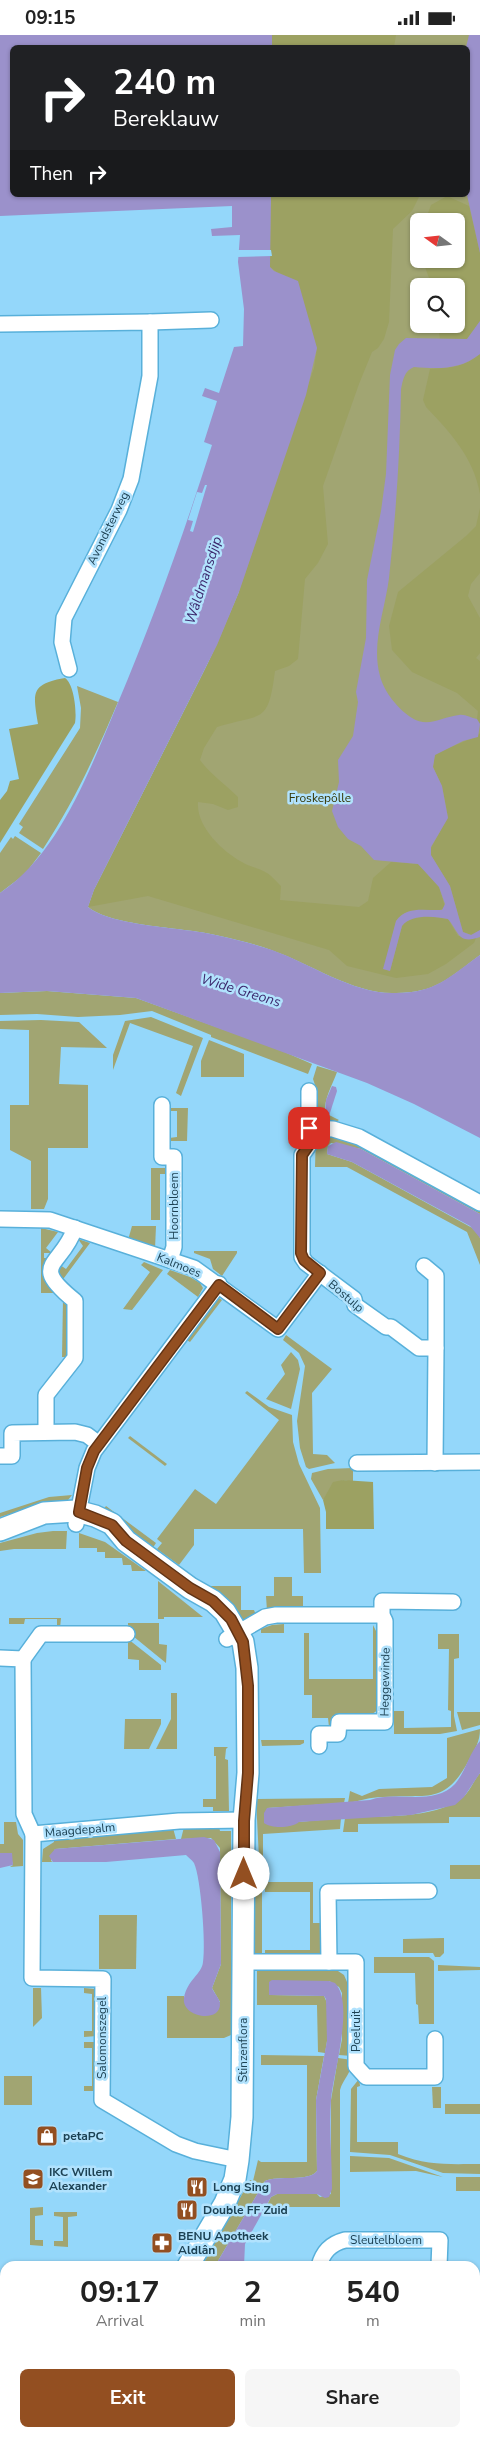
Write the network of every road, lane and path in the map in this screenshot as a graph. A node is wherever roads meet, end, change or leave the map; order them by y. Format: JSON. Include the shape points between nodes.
{"nodes":[{"id":1,"x":211,"y":320,"type":"dead end"},
{"id":2,"x":150,"y":322,"type":"junction"},
{"id":3,"x":0,"y":324,"type":"edge"},
{"id":4,"x":69,"y":669,"type":"dead end"},
{"id":5,"x":309,"y":1091,"type":"dead end"},
{"id":6,"x":162,"y":1105,"type":"dead end"},
{"id":7,"x":309,"y":1128,"type":"junction"},
{"id":8,"x":480,"y":1203,"type":"edge"},
{"id":9,"x":0,"y":1219,"type":"edge"},
{"id":10,"x":75,"y":1228,"type":"junction"},
{"id":11,"x":170,"y":1260,"type":"junction"},
{"id":12,"x":424,"y":1267,"type":"dead end"},
{"id":13,"x":320,"y":1273,"type":"junction"},
{"id":14,"x":219,"y":1285,"type":"junction"},
{"id":15,"x":436,"y":1348,"type":"junction"},
{"id":16,"x":46,"y":1431,"type":"junction"},
{"id":17,"x":99,"y":1444,"type":"junction"},
{"id":18,"x":0,"y":1457,"type":"edge"},
{"id":19,"x":480,"y":1462,"type":"edge"},
{"id":20,"x":357,"y":1463,"type":"dead end"},
{"id":21,"x":436,"y":1463,"type":"junction"},
{"id":22,"x":78,"y":1518,"type":"junction"},
{"id":23,"x":7,"y":1527,"type":"edge"},
{"id":24,"x":453,"y":1602,"type":"dead end"},
{"id":25,"x":382,"y":1615,"type":"junction"},
{"id":26,"x":126,"y":1634,"type":"dead end"},
{"id":27,"x":233,"y":1635,"type":"junction"},
{"id":28,"x":0,"y":1658,"type":"edge"},
{"id":29,"x":23,"y":1659,"type":"junction"},
{"id":30,"x":319,"y":1746,"type":"dead end"},
{"id":31,"x":244,"y":1821,"type":"junction"},
{"id":32,"x":33,"y":1834,"type":"junction"},
{"id":33,"x":429,"y":1891,"type":"dead end"},
{"id":34,"x":244,"y":1962,"type":"junction"},
{"id":35,"x":328,"y":1962,"type":"junction"},
{"id":36,"x":435,"y":2039,"type":"dead end"},
{"id":37,"x":238,"y":2160,"type":"junction"},
{"id":38,"x":191,"y":2261,"type":"edge"},
{"id":39,"x":321,"y":2261,"type":"edge"},
{"id":40,"x":439,"y":2261,"type":"edge"}],
"edges":[{"from":1,"to":2,"type":"street"},
{"from":2,"to":3,"type":"street"},
{"from":2,"to":4,"type":"street","name":"Avondsterweg","via":[[150,376],[131,479],[119,510],[64,618],[62,642]]},
{"from":5,"to":7,"type":"street","name":"Bostulp"},
{"from":6,"to":11,"type":"street","name":"Hoornbloem","via":[[162,1157],[174,1157],[174,1247]]},
{"from":7,"to":8,"type":"street","via":[[333,1129],[359,1137]]},
{"from":7,"to":13,"type":"street","name":"Bostulp","via":[[309,1145],[302,1155],[301,1253],[304,1260]]},
{"from":9,"to":10,"type":"street","name":"Kalmoes","via":[[46,1219]]},
{"from":10,"to":11,"type":"street","name":"Kalmoes"},
{"from":10,"to":16,"type":"street","via":[[51,1270],[53,1281],[75,1301],[74,1358],[46,1395]]},
{"from":11,"to":14,"type":"street","name":"Kalmoes","via":[[194,1268]]},
{"from":12,"to":15,"type":"street","via":[[436,1275]]},
{"from":13,"to":14,"type":"street","name":"Kalmoes","via":[[278,1329]]},
{"from":13,"to":15,"type":"street","name":"Bostulp","via":[[354,1299],[355,1305],[386,1327],[391,1327],[419,1347]]},
{"from":14,"to":17,"type":"street"},
{"from":15,"to":21,"type":"street"},
{"from":16,"to":17,"type":"street","via":[[81,1433]]},
{"from":16,"to":18,"type":"street","via":[[12,1433],[12,1456]]},
{"from":17,"to":22,"type":"street","via":[[87,1468]]},
{"from":19,"to":21,"type":"street"},
{"from":20,"to":21,"type":"street"},
{"from":22,"to":23,"type":"street","name":"Stinzenflora"},
{"from":22,"to":27,"type":"street","name":"Stinzenflora","via":[[126,1541],[221,1607]]},
{"from":24,"to":25,"type":"street","via":[[382,1601]]},
{"from":25,"to":27,"type":"street","via":[[276,1615],[265,1617]]},
{"from":25,"to":30,"type":"street","name":"Heggewinde","via":[[385,1621],[385,1722],[339,1723],[338,1734],[319,1734]]},
{"from":26,"to":29,"type":"street","via":[[42,1634]]},
{"from":27,"to":31,"type":"street","name":"Stinzenflora","via":[[246,1654],[248,1686],[248,1773]]},
{"from":28,"to":29,"type":"street"},
{"from":29,"to":32,"type":"street","name":"Maagdepalm","via":[[24,1814]]},
{"from":31,"to":32,"type":"street","name":"Maagdepalm","via":[[179,1821]]},
{"from":31,"to":34,"type":"street","name":"Stinzenflora"},
{"from":32,"to":37,"type":"street","name":"Salomonszegel","via":[[32,1978],[103,1979],[102,2100],[176,2144]]},
{"from":33,"to":35,"type":"street","via":[[328,1892]]},
{"from":34,"to":35,"type":"street","name":"Poelruit"},
{"from":34,"to":37,"type":"street","name":"Stinzenflora","via":[[242,2117]]},
{"from":35,"to":36,"type":"street","name":"Poelruit","via":[[356,1962],[356,2066],[362,2075],[435,2077]]},
{"from":37,"to":38,"type":"street","name":"Stinzenflora","via":[[235,2179],[225,2203]]},
{"from":39,"to":40,"type":"street","name":"Sleutelbloem","via":[[326,2250],[345,2240],[440,2240]]}]}
